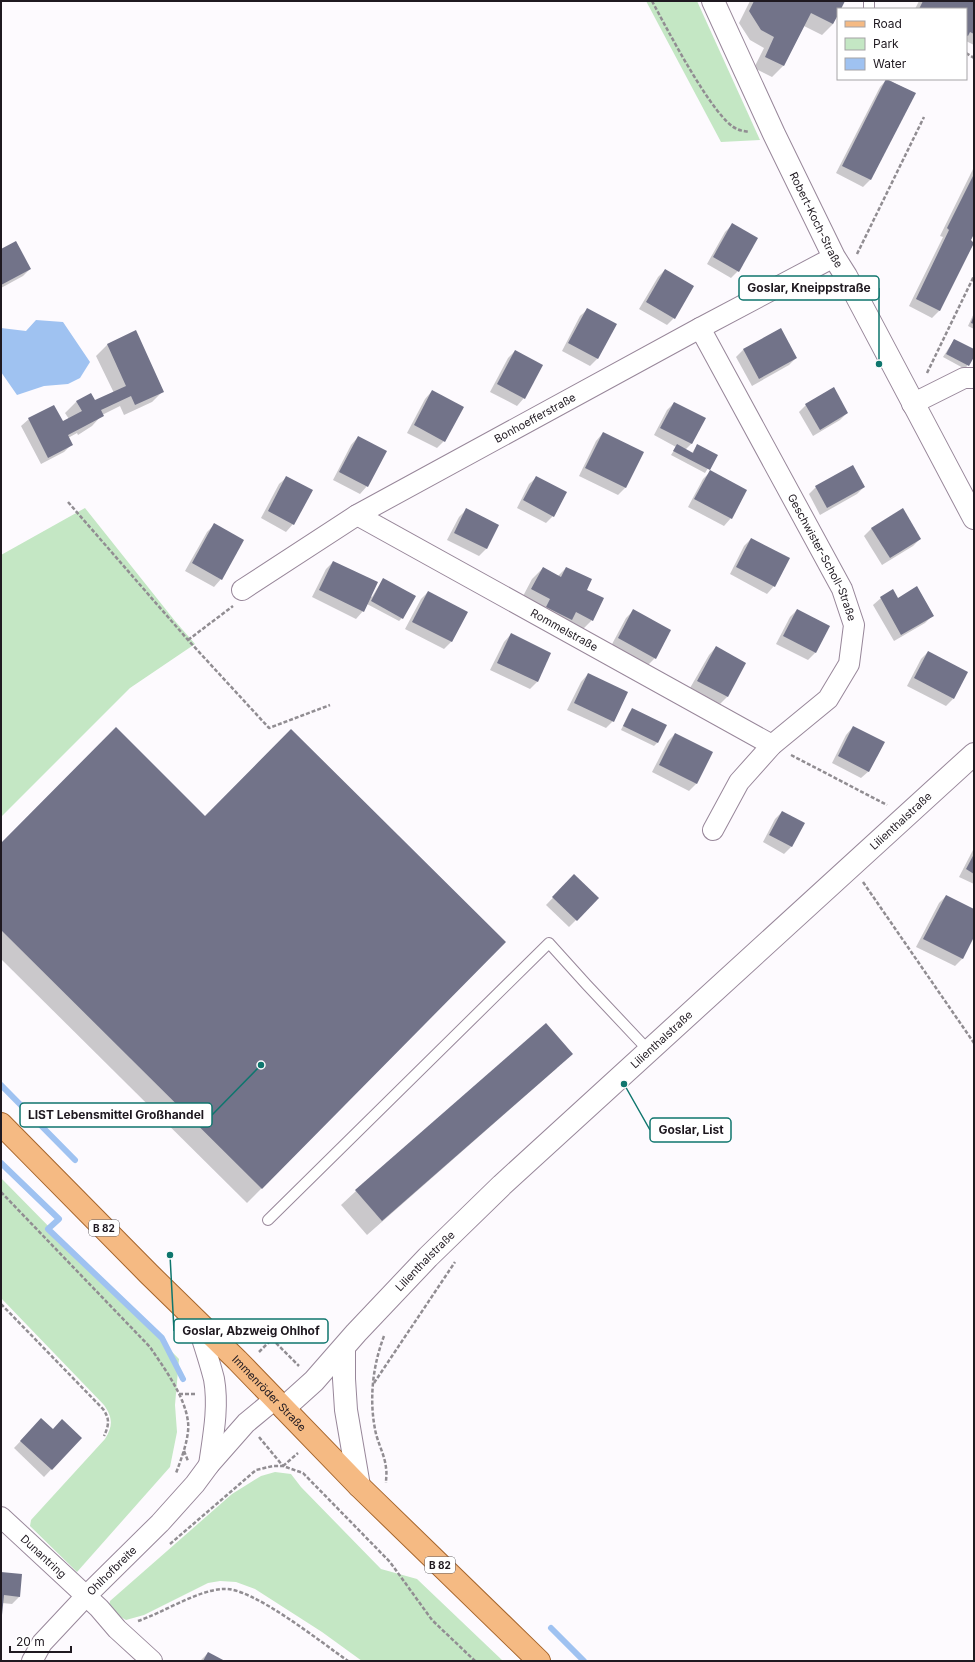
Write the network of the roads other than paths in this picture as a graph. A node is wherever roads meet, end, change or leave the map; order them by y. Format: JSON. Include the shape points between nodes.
{"nodes":[{"id":1,"x":713,"y":1,"type":"edge"},
{"id":2,"x":834,"y":257,"type":"junction"},
{"id":3,"x":700,"y":328,"type":"junction"},
{"id":4,"x":974,"y":378,"type":"edge"},
{"id":5,"x":912,"y":404,"type":"junction"},
{"id":6,"x":357,"y":515,"type":"junction"},
{"id":7,"x":974,"y":518,"type":"edge"},
{"id":8,"x":242,"y":590,"type":"road end"},
{"id":9,"x":772,"y":745,"type":"junction"},
{"id":10,"x":974,"y":754,"type":"edge"},
{"id":11,"x":713,"y":830,"type":"dead end"},
{"id":12,"x":649,"y":1050,"type":"junction"},
{"id":13,"x":1,"y":1124,"type":"edge"},
{"id":14,"x":268,"y":1220,"type":"dead end"},
{"id":15,"x":196,"y":1320,"type":"junction"},
{"id":16,"x":347,"y":1341,"type":"junction"},
{"id":17,"x":279,"y":1404,"type":"junction"},
{"id":18,"x":209,"y":1465,"type":"junction"},
{"id":19,"x":195,"y":1484,"type":"junction"},
{"id":20,"x":359,"y":1486,"type":"junction"},
{"id":21,"x":1,"y":1517,"type":"edge"},
{"id":22,"x":86,"y":1596,"type":"junction"},
{"id":23,"x":32,"y":1661,"type":"edge"},
{"id":24,"x":152,"y":1661,"type":"edge"},
{"id":25,"x":539,"y":1661,"type":"edge"}],
"edges":[{"from":1,"to":2,"type":"street","name":"Robert-Koch-Straße"},
{"from":2,"to":3,"type":"street","name":"Bonhoefferstraße"},
{"from":2,"to":5,"type":"street","name":"Robert-Koch-Straße"},
{"from":3,"to":6,"type":"street","name":"Bonhoefferstraße"},
{"from":3,"to":9,"type":"street","name":"Geschwister-Scholl-Straße","via":[[842,589],[854,625],[849,664],[828,699]]},
{"from":4,"to":5,"type":"street","via":[[964,378]]},
{"from":5,"to":7,"type":"street","name":"Robert-Koch-Straße"},
{"from":6,"to":8,"type":"street","name":"Bonhoefferstraße"},
{"from":6,"to":9,"type":"street","name":"Rommelstraße"},
{"from":9,"to":11,"type":"street","name":"Geschwister-Scholl-Straße","via":[[739,782]]},
{"from":10,"to":12,"type":"street","name":"Lilienthalstraße"},
{"from":12,"to":14,"type":"lane","via":[[549,943]]},
{"from":12,"to":16,"type":"street","name":"Lilienthalstraße","via":[[502,1185]]},
{"from":13,"to":15,"type":"main road","name":"Immenröder Straße","number":"B 82"},
{"from":15,"to":17,"type":"main road","name":"Immenröder Straße","number":"B 82"},
{"from":15,"to":18,"type":"street","name":"Ohlhofbreite","via":[[214,1379],[216,1395],[216,1420]]},
{"from":16,"to":17,"type":"street","name":"Lilienthalstraße","via":[[314,1382]]},
{"from":16,"to":20,"type":"street","via":[[344,1379],[346,1410]]},
{"from":17,"to":18,"type":"street","name":"Ohlhofbreite","via":[[246,1423]]},
{"from":17,"to":19,"type":"street","name":"Ohlhofbreite"},
{"from":17,"to":20,"type":"main road","name":"Immenröder Straße","number":"B 82"},
{"from":18,"to":19,"type":"street","name":"Ohlhofbreite"},
{"from":19,"to":22,"type":"street","name":"Ohlhofbreite","via":[[160,1523]]},
{"from":20,"to":25,"type":"main road","name":"Immenröder Straße","number":"B 82"},
{"from":21,"to":22,"type":"street","name":"Dunantring"},
{"from":22,"to":23,"type":"street","name":"Ohlhofbreite","via":[[42,1643]]},
{"from":22,"to":24,"type":"street","name":"Dunantring"}]}
